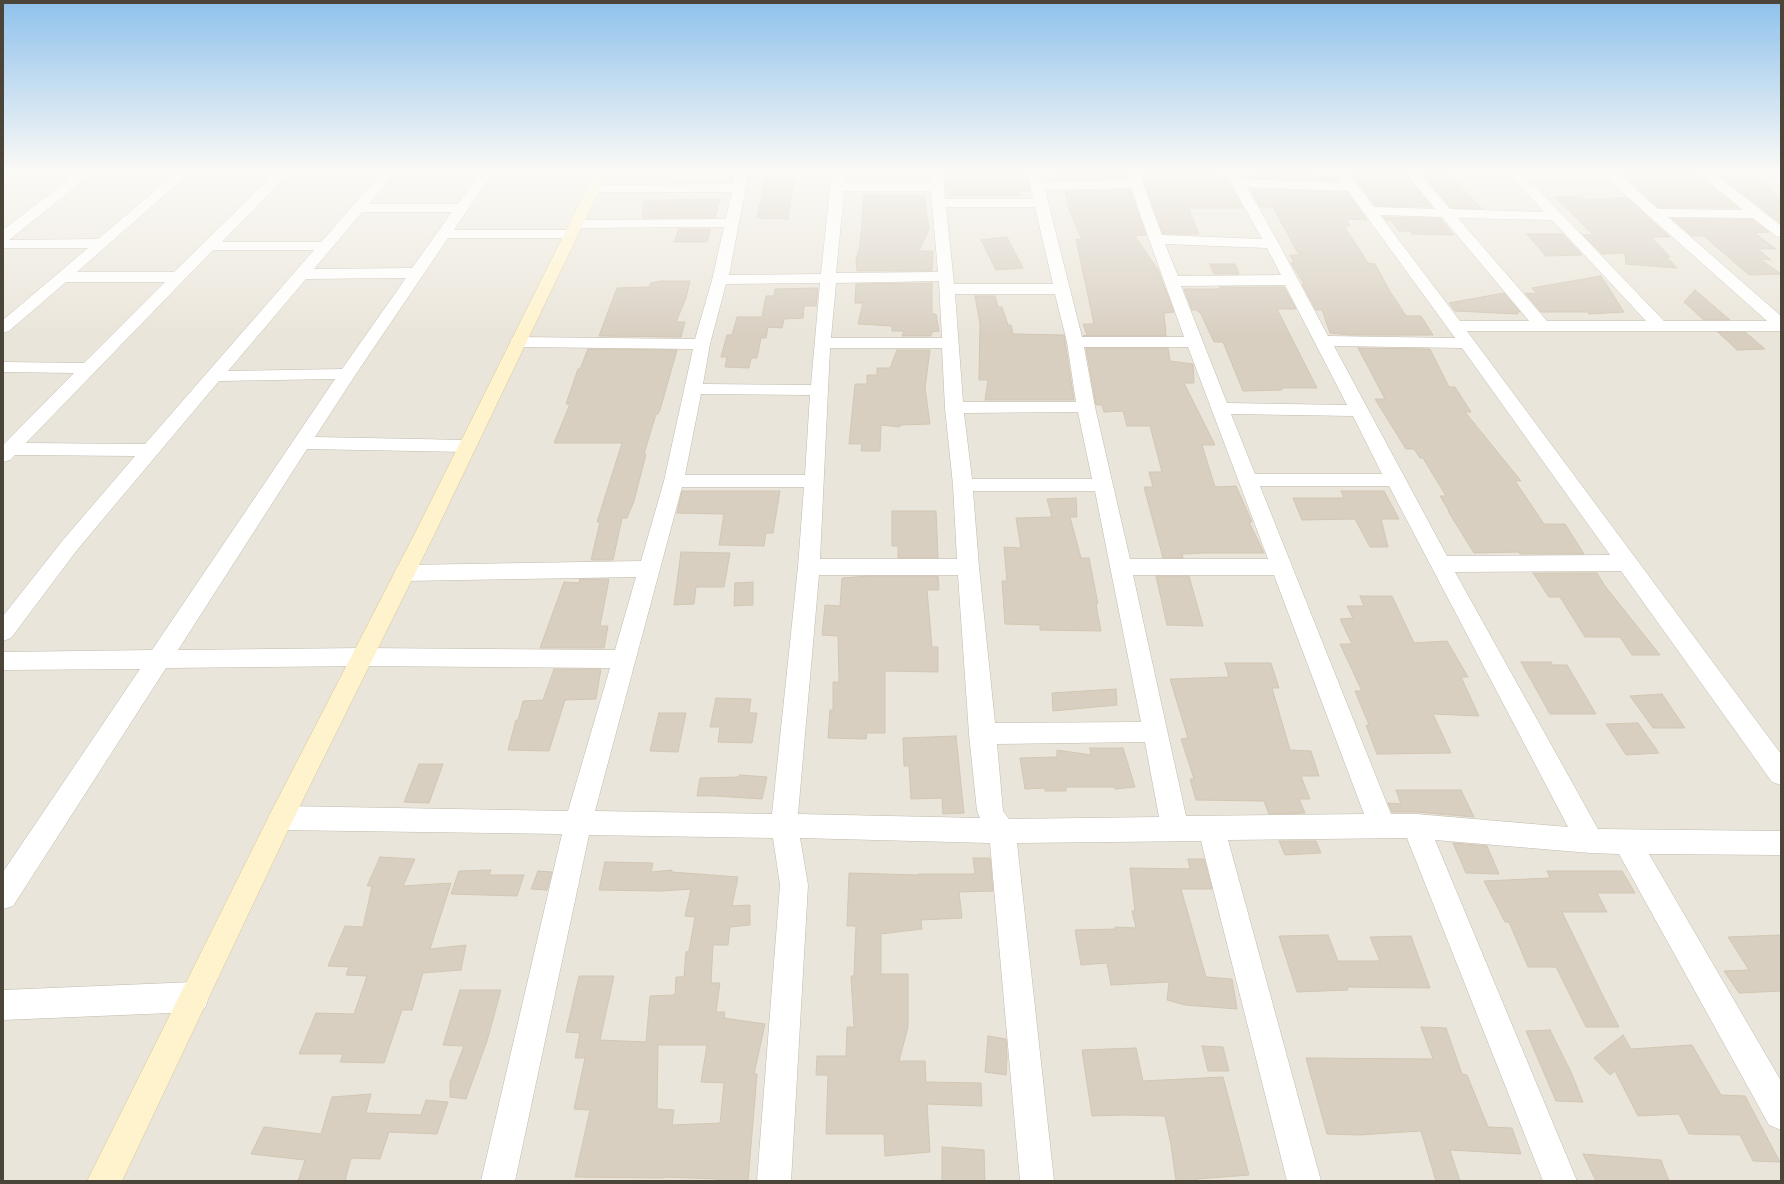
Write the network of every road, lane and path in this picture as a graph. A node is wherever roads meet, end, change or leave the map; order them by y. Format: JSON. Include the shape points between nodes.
{"nodes":[{"id":1,"x":18,"y":225,"type":"edge"},
{"id":2,"x":123,"y":225,"type":"edge"},
{"id":3,"x":231,"y":225,"type":"edge"},
{"id":4,"x":343,"y":225,"type":"edge"},
{"id":5,"x":451,"y":225,"type":"edge"},
{"id":6,"x":575,"y":225,"type":"edge"},
{"id":7,"x":672,"y":225,"type":"edge"},
{"id":8,"x":732,"y":225,"type":"edge"},
{"id":9,"x":834,"y":225,"type":"edge"},
{"id":10,"x":942,"y":225,"type":"edge"},
{"id":11,"x":1046,"y":225,"type":"edge"},
{"id":12,"x":1151,"y":225,"type":"edge"},
{"id":13,"x":1261,"y":225,"type":"edge"},
{"id":14,"x":1379,"y":225,"type":"edge"},
{"id":15,"x":1456,"y":225,"type":"edge"},
{"id":16,"x":1563,"y":225,"type":"edge"},
{"id":17,"x":1668,"y":225,"type":"edge"},
{"id":18,"x":1772,"y":225,"type":"edge"},
{"id":19,"x":573,"y":229,"type":"junction"},
{"id":20,"x":1781,"y":232,"type":"edge"},
{"id":21,"x":445,"y":234,"type":"junction"},
{"id":22,"x":3,"y":237,"type":"edge"},
{"id":23,"x":1156,"y":239,"type":"junction"},
{"id":24,"x":103,"y":243,"type":"junction"},
{"id":25,"x":3,"y":244,"type":"edge"},
{"id":26,"x":1272,"y":244,"type":"junction"},
{"id":27,"x":210,"y":246,"type":"junction"},
{"id":28,"x":324,"y":246,"type":"junction"},
{"id":29,"x":418,"y":273,"type":"junction"},
{"id":30,"x":301,"y":274,"type":"junction"},
{"id":31,"x":64,"y":277,"type":"junction"},
{"id":32,"x":179,"y":277,"type":"junction"},
{"id":33,"x":829,"y":278,"type":"junction"},
{"id":34,"x":720,"y":280,"type":"junction"},
{"id":35,"x":1290,"y":280,"type":"junction"},
{"id":36,"x":1172,"y":281,"type":"junction"},
{"id":37,"x":947,"y":283,"type":"junction"},
{"id":38,"x":1062,"y":290,"type":"junction"},
{"id":39,"x":1455,"y":326,"type":"junction"},
{"id":40,"x":1542,"y":326,"type":"junction"},
{"id":41,"x":1660,"y":326,"type":"junction"},
{"id":42,"x":1781,"y":326,"type":"edge"},
{"id":43,"x":3,"y":328,"type":"edge"},
{"id":44,"x":518,"y":342,"type":"junction"},
{"id":45,"x":1075,"y":342,"type":"junction"},
{"id":46,"x":1194,"y":342,"type":"junction"},
{"id":47,"x":1322,"y":342,"type":"junction"},
{"id":48,"x":822,"y":343,"type":"junction"},
{"id":49,"x":1467,"y":343,"type":"junction"},
{"id":50,"x":702,"y":344,"type":"junction"},
{"id":51,"x":950,"y":344,"type":"junction"},
{"id":52,"x":3,"y":367,"type":"edge"},
{"id":53,"x":88,"y":368,"type":"junction"},
{"id":54,"x":347,"y":374,"type":"junction"},
{"id":55,"x":215,"y":376,"type":"junction"},
{"id":56,"x":692,"y":389,"type":"junction"},
{"id":57,"x":819,"y":390,"type":"junction"},
{"id":58,"x":1086,"y":407,"type":"junction"},
{"id":59,"x":954,"y":408,"type":"junction"},
{"id":60,"x":1220,"y":408,"type":"junction"},
{"id":61,"x":1358,"y":411,"type":"junction"},
{"id":62,"x":302,"y":443,"type":"junction"},
{"id":63,"x":467,"y":446,"type":"junction"},
{"id":64,"x":150,"y":450,"type":"junction"},
{"id":65,"x":6,"y":452,"type":"edge"},
{"id":66,"x":1249,"y":480,"type":"junction"},
{"id":67,"x":1395,"y":480,"type":"junction"},
{"id":68,"x":674,"y":481,"type":"junction"},
{"id":69,"x":814,"y":481,"type":"junction"},
{"id":70,"x":963,"y":485,"type":"junction"},
{"id":71,"x":1102,"y":485,"type":"junction"},
{"id":72,"x":1628,"y":563,"type":"junction"},
{"id":73,"x":1440,"y":564,"type":"junction"},
{"id":74,"x":809,"y":567,"type":"junction"},
{"id":75,"x":968,"y":567,"type":"junction"},
{"id":76,"x":1121,"y":567,"type":"junction"},
{"id":77,"x":1281,"y":568,"type":"junction"},
{"id":78,"x":648,"y":569,"type":"junction"},
{"id":79,"x":405,"y":573,"type":"junction"},
{"id":80,"x":3,"y":632,"type":"edge"},
{"id":81,"x":363,"y":658,"type":"junction"},
{"id":82,"x":160,"y":659,"type":"junction"},
{"id":83,"x":623,"y":659,"type":"junction"},
{"id":84,"x":3,"y":661,"type":"edge"},
{"id":85,"x":1155,"y":732,"type":"junction"},
{"id":86,"x":982,"y":734,"type":"junction"},
{"id":87,"x":1781,"y":774,"type":"edge"},
{"id":88,"x":281,"y":818,"type":"junction"},
{"id":89,"x":578,"y":823,"type":"junction"},
{"id":90,"x":784,"y":826,"type":"junction"},
{"id":91,"x":1382,"y":826,"type":"junction"},
{"id":92,"x":1416,"y":826,"type":"junction"},
{"id":93,"x":1175,"y":827,"type":"junction"},
{"id":94,"x":1211,"y":828,"type":"junction"},
{"id":95,"x":1002,"y":831,"type":"junction"},
{"id":96,"x":1590,"y":841,"type":"junction"},
{"id":97,"x":1626,"y":842,"type":"junction"},
{"id":98,"x":1781,"y":843,"type":"edge"},
{"id":99,"x":3,"y":896,"type":"edge"},
{"id":100,"x":194,"y":998,"type":"junction"},
{"id":101,"x":3,"y":1006,"type":"edge"},
{"id":102,"x":1781,"y":1113,"type":"edge"},
{"id":103,"x":104,"y":1181,"type":"edge"},
{"id":104,"x":498,"y":1181,"type":"edge"},
{"id":105,"x":774,"y":1181,"type":"edge"},
{"id":106,"x":1037,"y":1181,"type":"edge"},
{"id":107,"x":1304,"y":1181,"type":"edge"},
{"id":108,"x":1560,"y":1181,"type":"edge"}],
"edges":[{"from":1,"to":22,"type":"street"},
{"from":2,"to":24,"type":"street"},
{"from":3,"to":27,"type":"street"},
{"from":4,"to":28,"type":"street"},
{"from":5,"to":21,"type":"street"},
{"from":6,"to":19,"type":"street"},
{"from":7,"to":19,"type":"street"},
{"from":8,"to":34,"type":"street"},
{"from":9,"to":33,"type":"street"},
{"from":10,"to":37,"type":"street"},
{"from":11,"to":38,"type":"street"},
{"from":12,"to":23,"type":"street"},
{"from":13,"to":26,"type":"street"},
{"from":14,"to":39,"type":"street"},
{"from":15,"to":40,"type":"street"},
{"from":16,"to":41,"type":"street"},
{"from":17,"to":42,"type":"street"},
{"from":18,"to":20,"type":"street"},
{"from":19,"to":21,"type":"street"},
{"from":19,"to":44,"type":"street"},
{"from":21,"to":29,"type":"street"},
{"from":23,"to":26,"type":"street"},
{"from":23,"to":36,"type":"street"},
{"from":24,"to":25,"type":"street"},
{"from":24,"to":31,"type":"street"},
{"from":26,"to":35,"type":"street"},
{"from":27,"to":28,"type":"street"},
{"from":27,"to":32,"type":"street"},
{"from":28,"to":30,"type":"street"},
{"from":29,"to":30,"type":"street"},
{"from":29,"to":54,"type":"street"},
{"from":30,"to":55,"type":"street"},
{"from":31,"to":32,"type":"street"},
{"from":31,"to":43,"type":"street"},
{"from":32,"to":53,"type":"street"},
{"from":33,"to":34,"type":"street"},
{"from":33,"to":37,"type":"street"},
{"from":33,"to":48,"type":"street"},
{"from":34,"to":50,"type":"street"},
{"from":35,"to":36,"type":"street"},
{"from":35,"to":47,"type":"street"},
{"from":36,"to":46,"type":"street"},
{"from":37,"to":38,"type":"street"},
{"from":37,"to":51,"type":"street"},
{"from":38,"to":45,"type":"street"},
{"from":39,"to":40,"type":"street"},
{"from":39,"to":49,"type":"street"},
{"from":40,"to":41,"type":"street"},
{"from":41,"to":42,"type":"street"},
{"from":44,"to":50,"type":"street"},
{"from":44,"to":63,"type":"street"},
{"from":45,"to":46,"type":"street"},
{"from":45,"to":58,"type":"street"},
{"from":46,"to":60,"type":"street"},
{"from":47,"to":49,"type":"street"},
{"from":47,"to":61,"type":"street"},
{"from":48,"to":51,"type":"street"},
{"from":48,"to":57,"type":"street"},
{"from":49,"to":72,"type":"street"},
{"from":50,"to":56,"type":"street"},
{"from":51,"to":59,"type":"street"},
{"from":52,"to":53,"type":"street"},
{"from":53,"to":65,"type":"street"},
{"from":54,"to":55,"type":"street"},
{"from":54,"to":62,"type":"street"},
{"from":55,"to":64,"type":"street"},
{"from":56,"to":57,"type":"street"},
{"from":56,"to":68,"type":"street"},
{"from":57,"to":69,"type":"street"},
{"from":58,"to":59,"type":"street"},
{"from":58,"to":71,"type":"street"},
{"from":59,"to":70,"type":"street"},
{"from":60,"to":61,"type":"street"},
{"from":60,"to":66,"type":"street"},
{"from":61,"to":67,"type":"street"},
{"from":62,"to":63,"type":"street"},
{"from":62,"to":82,"type":"street"},
{"from":63,"to":79,"type":"street"},
{"from":64,"to":65,"type":"street"},
{"from":64,"to":80,"type":"street","via":[[70,545]]},
{"from":66,"to":67,"type":"street"},
{"from":66,"to":77,"type":"street"},
{"from":67,"to":73,"type":"street"},
{"from":68,"to":69,"type":"street"},
{"from":68,"to":78,"type":"street"},
{"from":69,"to":74,"type":"street"},
{"from":70,"to":71,"type":"street"},
{"from":70,"to":75,"type":"street"},
{"from":71,"to":76,"type":"street"},
{"from":72,"to":73,"type":"street"},
{"from":72,"to":87,"type":"street"},
{"from":73,"to":96,"type":"street"},
{"from":74,"to":75,"type":"street"},
{"from":74,"to":90,"type":"street"},
{"from":75,"to":86,"type":"street"},
{"from":76,"to":77,"type":"street"},
{"from":76,"to":85,"type":"street"},
{"from":77,"to":91,"type":"street"},
{"from":78,"to":79,"type":"street"},
{"from":78,"to":83,"type":"street"},
{"from":79,"to":81,"type":"street"},
{"from":81,"to":82,"type":"street"},
{"from":81,"to":83,"type":"street"},
{"from":81,"to":88,"type":"street"},
{"from":82,"to":84,"type":"street"},
{"from":82,"to":99,"type":"street"},
{"from":83,"to":89,"type":"street"},
{"from":85,"to":86,"type":"street"},
{"from":85,"to":93,"type":"street"},
{"from":86,"to":95,"type":"street","via":[[990,811]]},
{"from":88,"to":89,"type":"street"},
{"from":88,"to":100,"type":"street"},
{"from":89,"to":90,"type":"street"},
{"from":89,"to":104,"type":"street"},
{"from":90,"to":95,"type":"street"},
{"from":90,"to":105,"type":"street","via":[[792,858],[794,885]]},
{"from":91,"to":92,"type":"street"},
{"from":91,"to":94,"type":"street"},
{"from":92,"to":96,"type":"street"},
{"from":92,"to":108,"type":"street"},
{"from":93,"to":94,"type":"street"},
{"from":93,"to":95,"type":"street"},
{"from":94,"to":107,"type":"street"},
{"from":95,"to":106,"type":"street"},
{"from":96,"to":97,"type":"street"},
{"from":97,"to":98,"type":"street"},
{"from":97,"to":102,"type":"street"},
{"from":100,"to":101,"type":"street"},
{"from":100,"to":103,"type":"street"}]}
